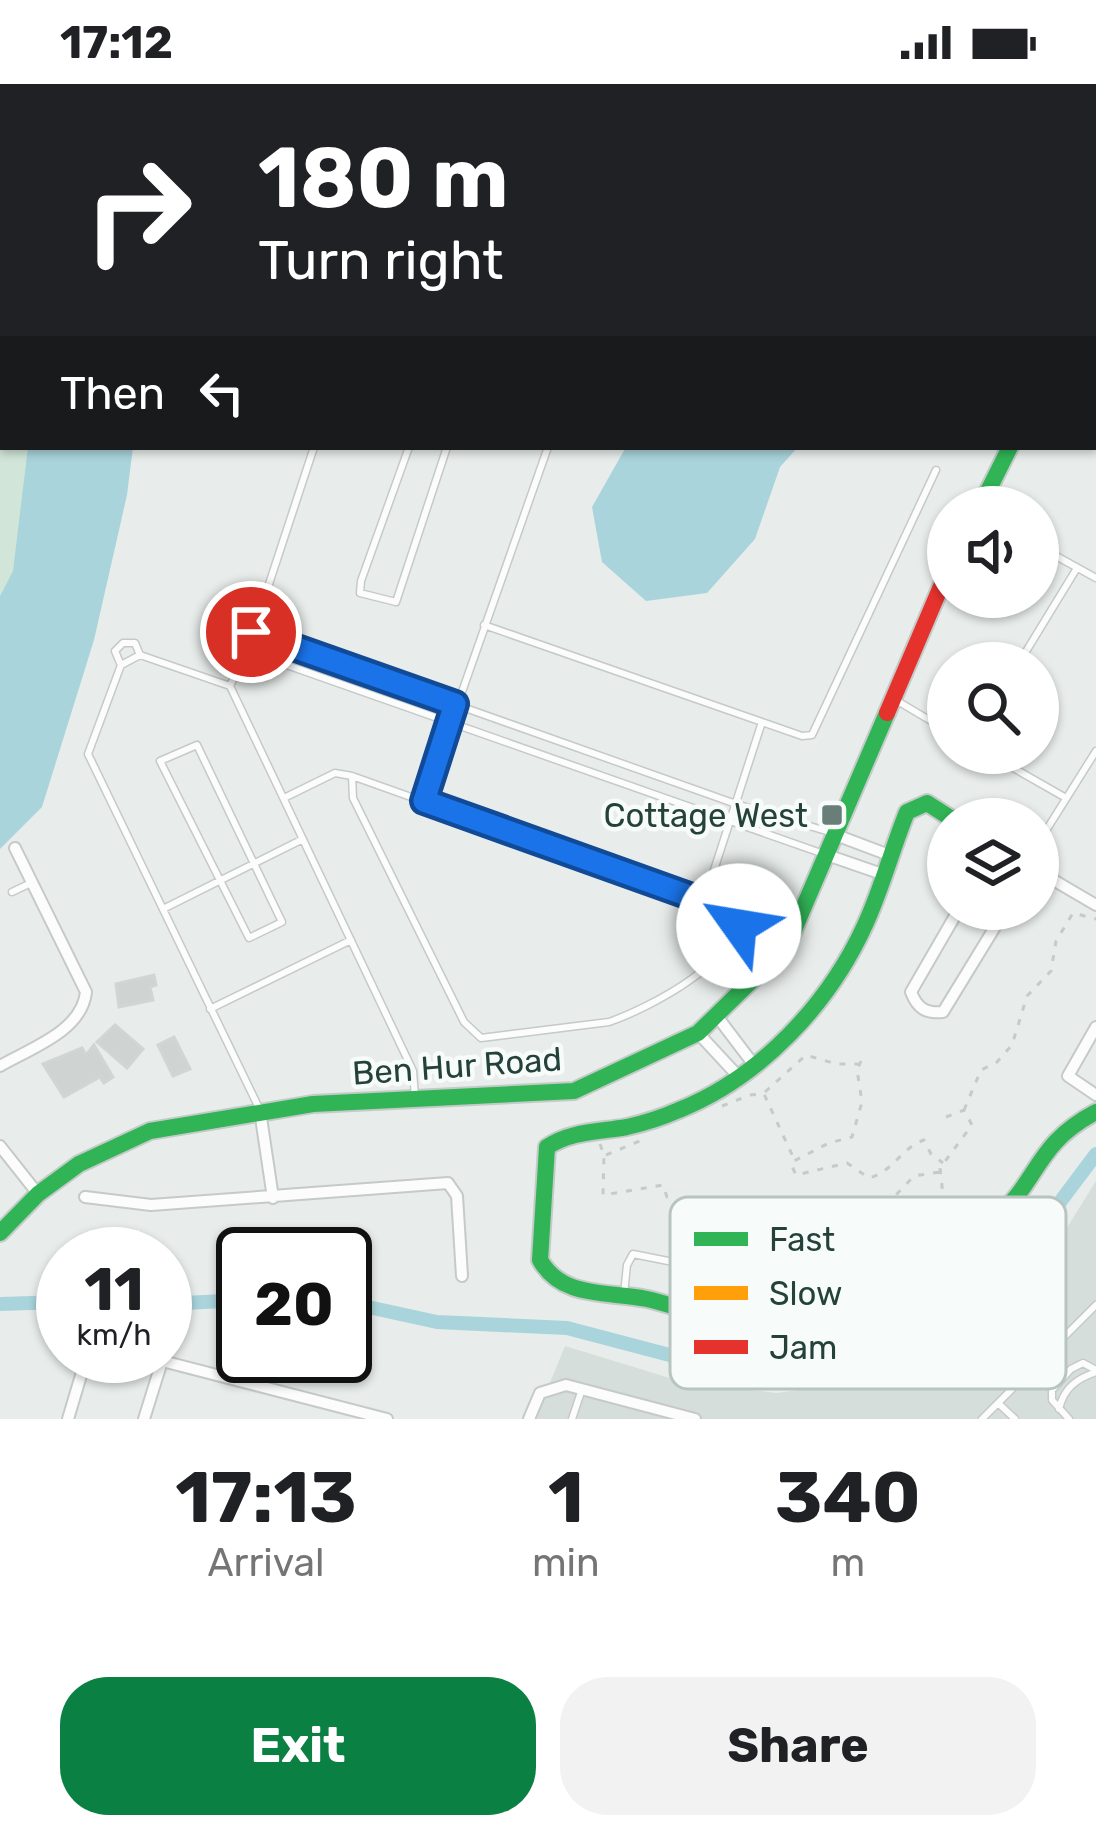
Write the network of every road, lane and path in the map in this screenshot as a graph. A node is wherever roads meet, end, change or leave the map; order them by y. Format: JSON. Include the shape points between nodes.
{"nodes":[{"id":1,"x":313,"y":450,"type":"edge"},
{"id":2,"x":408,"y":450,"type":"edge"},
{"id":3,"x":446,"y":450,"type":"edge"},
{"id":4,"x":547,"y":450,"type":"edge"},
{"id":5,"x":1008,"y":450,"type":"edge"},
{"id":6,"x":936,"y":470,"type":"dead end"},
{"id":7,"x":990,"y":486,"type":"edge"},
{"id":8,"x":1059,"y":558,"type":"edge"},
{"id":9,"x":1077,"y":568,"type":"junction"},
{"id":10,"x":1096,"y":578,"type":"edge"},
{"id":11,"x":928,"y":618,"type":"edge"},
{"id":12,"x":484,"y":626,"type":"junction"},
{"id":13,"x":251,"y":632,"type":"junction"},
{"id":14,"x":1031,"y":642,"type":"edge"},
{"id":15,"x":247,"y":651,"type":"junction"},
{"id":16,"x":140,"y":655,"type":"junction"},
{"id":17,"x":121,"y":665,"type":"junction"},
{"id":18,"x":230,"y":686,"type":"junction"},
{"id":19,"x":894,"y":699,"type":"junction"},
{"id":20,"x":455,"y":704,"type":"junction"},
{"id":21,"x":927,"y":718,"type":"edge"},
{"id":22,"x":762,"y":722,"type":"junction"},
{"id":23,"x":449,"y":723,"type":"junction"},
{"id":24,"x":1096,"y":751,"type":"edge"},
{"id":25,"x":1024,"y":774,"type":"edge"},
{"id":26,"x":352,"y":776,"type":"junction"},
{"id":27,"x":283,"y":798,"type":"junction"},
{"id":28,"x":1066,"y":798,"type":"junction"},
{"id":29,"x":424,"y":801,"type":"junction"},
{"id":30,"x":736,"y":804,"type":"junction"},
{"id":31,"x":927,"y":804,"type":"edge"},
{"id":32,"x":1059,"y":809,"type":"edge"},
{"id":33,"x":730,"y":821,"type":"junction"},
{"id":34,"x":836,"y":835,"type":"junction"},
{"id":35,"x":302,"y":839,"type":"junction"},
{"id":36,"x":866,"y":847,"type":"junction"},
{"id":37,"x":15,"y":848,"type":"dead end"},
{"id":38,"x":827,"y":855,"type":"junction"},
{"id":39,"x":889,"y":855,"type":"junction"},
{"id":40,"x":256,"y":863,"type":"junction"},
{"id":41,"x":859,"y":865,"type":"junction"},
{"id":42,"x":882,"y":874,"type":"junction"},
{"id":43,"x":220,"y":880,"type":"junction"},
{"id":44,"x":32,"y":882,"type":"junction"},
{"id":45,"x":1059,"y":883,"type":"edge"},
{"id":46,"x":12,"y":892,"type":"dead end"},
{"id":47,"x":704,"y":901,"type":"junction"},
{"id":48,"x":1096,"y":905,"type":"edge"},
{"id":49,"x":163,"y":909,"type":"junction"},
{"id":50,"x":1096,"y":919,"type":"edge"},
{"id":51,"x":947,"y":930,"type":"edge"},
{"id":52,"x":993,"y":930,"type":"edge"},
{"id":53,"x":351,"y":940,"type":"junction"},
{"id":54,"x":210,"y":1009,"type":"junction"},
{"id":55,"x":716,"y":1015,"type":"junction"},
{"id":56,"x":1096,"y":1027,"type":"edge"},
{"id":57,"x":698,"y":1033,"type":"junction"},
{"id":58,"x":737,"y":1043,"type":"junction"},
{"id":59,"x":1092,"y":1044,"type":"edge"},
{"id":60,"x":721,"y":1055,"type":"junction"},
{"id":61,"x":0,"y":1066,"type":"edge"},
{"id":62,"x":746,"y":1070,"type":"junction"},
{"id":63,"x":764,"y":1094,"type":"junction"},
{"id":64,"x":1096,"y":1095,"type":"edge"},
{"id":65,"x":416,"y":1101,"type":"junction"},
{"id":66,"x":964,"y":1110,"type":"junction"},
{"id":67,"x":260,"y":1111,"type":"junction"},
{"id":68,"x":708,"y":1112,"type":"dead end"},
{"id":69,"x":1096,"y":1112,"type":"edge"},
{"id":70,"x":946,"y":1117,"type":"dead end"},
{"id":71,"x":597,"y":1133,"type":"junction"},
{"id":72,"x":646,"y":1138,"type":"dead end"},
{"id":73,"x":0,"y":1146,"type":"edge"},
{"id":74,"x":604,"y":1155,"type":"junction"},
{"id":75,"x":794,"y":1161,"type":"junction"},
{"id":76,"x":943,"y":1163,"type":"junction"},
{"id":77,"x":940,"y":1172,"type":"junction"},
{"id":78,"x":38,"y":1194,"type":"junction"},
{"id":79,"x":85,"y":1197,"type":"dead end"},
{"id":80,"x":893,"y":1197,"type":"edge"},
{"id":81,"x":943,"y":1197,"type":"edge"},
{"id":82,"x":1011,"y":1197,"type":"edge"},
{"id":83,"x":273,"y":1198,"type":"junction"},
{"id":84,"x":670,"y":1198,"type":"edge"},
{"id":85,"x":0,"y":1233,"type":"edge"},
{"id":86,"x":670,"y":1261,"type":"edge"},
{"id":87,"x":462,"y":1276,"type":"dead end"},
{"id":88,"x":624,"y":1295,"type":"junction"},
{"id":89,"x":1096,"y":1304,"type":"edge"},
{"id":90,"x":670,"y":1305,"type":"edge"},
{"id":91,"x":1086,"y":1315,"type":"junction"},
{"id":92,"x":1096,"y":1325,"type":"edge"},
{"id":93,"x":1066,"y":1335,"type":"edge"},
{"id":94,"x":192,"y":1366,"type":"edge"},
{"id":95,"x":1096,"y":1371,"type":"edge"},
{"id":96,"x":1066,"y":1376,"type":"edge"},
{"id":97,"x":79,"y":1383,"type":"edge"},
{"id":98,"x":155,"y":1383,"type":"edge"},
{"id":99,"x":581,"y":1389,"type":"junction"},
{"id":100,"x":1011,"y":1389,"type":"edge"},
{"id":101,"x":1053,"y":1389,"type":"edge"},
{"id":102,"x":998,"y":1402,"type":"junction"},
{"id":103,"x":1060,"y":1409,"type":"junction"},
{"id":104,"x":68,"y":1419,"type":"edge"},
{"id":105,"x":144,"y":1419,"type":"edge"},
{"id":106,"x":387,"y":1419,"type":"edge"},
{"id":107,"x":530,"y":1419,"type":"edge"},
{"id":108,"x":572,"y":1419,"type":"edge"},
{"id":109,"x":695,"y":1419,"type":"edge"},
{"id":110,"x":982,"y":1419,"type":"edge"},
{"id":111,"x":1016,"y":1419,"type":"edge"},
{"id":112,"x":1069,"y":1419,"type":"edge"}],
"edges":[{"from":1,"to":13,"type":"lane"},
{"from":2,"to":3,"type":"lane","via":[[361,581],[360,593],[386,602],[396,602]]},
{"from":4,"to":12,"type":"lane"},
{"from":5,"to":7,"type":"street"},
{"from":6,"to":22,"type":"lane","via":[[812,735]]},
{"from":8,"to":9,"type":"lane"},
{"from":9,"to":10,"type":"lane"},
{"from":9,"to":14,"type":"lane"},
{"from":11,"to":19,"type":"street","name":"Ben Hur Road"},
{"from":12,"to":20,"type":"lane"},
{"from":12,"to":22,"type":"lane"},
{"from":13,"to":15,"type":"lane"},
{"from":13,"to":20,"type":"lane"},
{"from":15,"to":18,"type":"lane"},
{"from":15,"to":23,"type":"lane"},
{"from":16,"to":17,"type":"lane"},
{"from":16,"to":17,"type":"lane","via":[[134,643],[123,643],[115,651]]},
{"from":16,"to":18,"type":"lane"},
{"from":17,"to":49,"type":"lane","via":[[88,754]]},
{"from":18,"to":27,"type":"lane"},
{"from":19,"to":21,"type":"lane"},
{"from":19,"to":34,"type":"street","name":"Ben Hur Road"},
{"from":20,"to":23,"type":"lane"},
{"from":20,"to":30,"type":"lane"},
{"from":22,"to":30,"type":"lane"},
{"from":23,"to":29,"type":"lane"},
{"from":23,"to":33,"type":"lane"},
{"from":24,"to":28,"type":"lane"},
{"from":25,"to":28,"type":"lane"},
{"from":26,"to":27,"type":"lane","via":[[335,773]]},
{"from":26,"to":29,"type":"lane"},
{"from":26,"to":47,"type":"lane","via":[[353,798],[464,1022],[481,1038],[609,1022],[680,988],[732,943],[739,926],[734,912]]},
{"from":27,"to":35,"type":"lane"},
{"from":28,"to":32,"type":"lane"},
{"from":29,"to":47,"type":"lane"},
{"from":30,"to":33,"type":"lane"},
{"from":30,"to":34,"type":"lane"},
{"from":31,"to":39,"type":"street","via":[[907,812]]},
{"from":33,"to":38,"type":"lane"},
{"from":33,"to":47,"type":"lane"},
{"from":34,"to":36,"type":"street"},
{"from":34,"to":38,"type":"street","name":"Ben Hur Road"},
{"from":35,"to":40,"type":"lane"},
{"from":35,"to":53,"type":"lane"},
{"from":36,"to":39,"type":"street"},
{"from":36,"to":41,"type":"lane"},
{"from":37,"to":44,"type":"street"},
{"from":38,"to":41,"type":"street"},
{"from":38,"to":55,"type":"street","name":"Ben Hur Road","via":[[787,946]]},
{"from":39,"to":42,"type":"street"},
{"from":40,"to":43,"type":"lane"},
{"from":40,"to":43,"type":"lane","via":[[282,922],[249,938]]},
{"from":40,"to":43,"type":"lane","via":[[197,745],[160,761]]},
{"from":41,"to":42,"type":"street"},
{"from":42,"to":62,"type":"street","via":[[837,976],[805,1019]]},
{"from":43,"to":49,"type":"lane"},
{"from":44,"to":46,"type":"lane"},
{"from":44,"to":61,"type":"street","via":[[86,992],[85,1007]]},
{"from":45,"to":48,"type":"street"},
{"from":49,"to":54,"type":"lane"},
{"from":50,"to":66,"type":"path","via":[[1073,913],[1051,971],[1027,996],[1012,1045],[981,1070]]},
{"from":51,"to":52,"type":"street","via":[[911,992],[930,1013],[943,1012]]},
{"from":53,"to":54,"type":"lane"},
{"from":53,"to":65,"type":"lane","via":[[413,1071]]},
{"from":54,"to":67,"type":"lane"},
{"from":55,"to":57,"type":"street","name":"Ben Hur Road"},
{"from":55,"to":58,"type":"street"},
{"from":56,"to":59,"type":"street"},
{"from":57,"to":60,"type":"street"},
{"from":57,"to":65,"type":"street","name":"Ben Hur Road","via":[[574,1091]]},
{"from":58,"to":60,"type":"lane"},
{"from":58,"to":62,"type":"street"},
{"from":59,"to":64,"type":"street","via":[[1068,1076]]},
{"from":60,"to":62,"type":"street"},
{"from":62,"to":71,"type":"street","via":[[684,1108]]},
{"from":63,"to":68,"type":"path"},
{"from":63,"to":75,"type":"path"},
{"from":63,"to":75,"type":"path","via":[[806,1055],[860,1063],[862,1102],[852,1137]]},
{"from":65,"to":67,"type":"street","name":"Ben Hur Road"},
{"from":66,"to":70,"type":"path"},
{"from":66,"to":76,"type":"path","via":[[972,1125]]},
{"from":67,"to":78,"type":"street","name":"Ben Hur Road","via":[[122,1141]]},
{"from":67,"to":83,"type":"street"},
{"from":69,"to":82,"type":"street","via":[[1056,1134]]},
{"from":71,"to":74,"type":"path"},
{"from":71,"to":88,"type":"street","via":[[559,1137],[547,1147],[540,1260],[559,1286]]},
{"from":72,"to":74,"type":"path"},
{"from":73,"to":78,"type":"street"},
{"from":74,"to":84,"type":"path","via":[[603,1195],[663,1184]]},
{"from":75,"to":76,"type":"path","via":[[800,1176],[848,1163],[869,1178],[924,1140]]},
{"from":76,"to":77,"type":"path"},
{"from":77,"to":80,"type":"path","via":[[914,1176]]},
{"from":77,"to":81,"type":"path"},
{"from":78,"to":85,"type":"street","name":"Ben Hur Road"},
{"from":79,"to":83,"type":"street","via":[[151,1204]]},
{"from":83,"to":87,"type":"street","via":[[448,1183],[457,1196]]},
{"from":86,"to":88,"type":"lane","via":[[633,1254]]},
{"from":88,"to":90,"type":"street"},
{"from":89,"to":91,"type":"lane"},
{"from":91,"to":92,"type":"lane"},
{"from":91,"to":93,"type":"lane"},
{"from":94,"to":106,"type":"street"},
{"from":95,"to":96,"type":"lane","via":[[1084,1363]]},
{"from":95,"to":103,"type":"lane","via":[[1072,1383]]},
{"from":97,"to":104,"type":"street"},
{"from":98,"to":105,"type":"street"},
{"from":99,"to":107,"type":"street","via":[[553,1386],[534,1402]]},
{"from":99,"to":108,"type":"lane"},
{"from":99,"to":109,"type":"street"},
{"from":100,"to":102,"type":"lane"},
{"from":101,"to":103,"type":"lane"},
{"from":102,"to":110,"type":"lane"},
{"from":102,"to":111,"type":"lane"},
{"from":103,"to":112,"type":"lane"}]}
